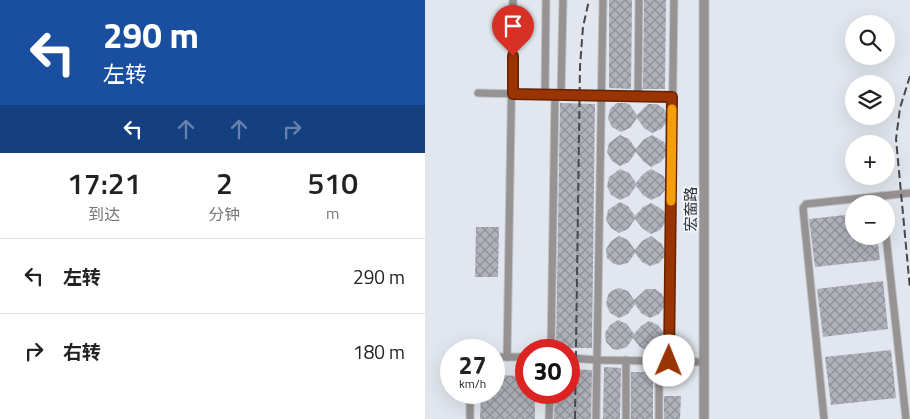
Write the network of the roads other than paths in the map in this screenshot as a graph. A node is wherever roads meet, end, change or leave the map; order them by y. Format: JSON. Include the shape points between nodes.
{"nodes":[{"id":1,"x":513,"y":0,"type":"edge"},
{"id":2,"x":546,"y":0,"type":"edge"},
{"id":3,"x":563,"y":0,"type":"edge"},
{"id":4,"x":603,"y":0,"type":"edge"},
{"id":5,"x":639,"y":0,"type":"edge"},
{"id":6,"x":675,"y":0,"type":"edge"},
{"id":7,"x":704,"y":0,"type":"edge"},
{"id":8,"x":478,"y":93,"type":"dead end"},
{"id":9,"x":513,"y":94,"type":"junction"},
{"id":10,"x":545,"y":95,"type":"junction"},
{"id":11,"x":558,"y":95,"type":"junction"},
{"id":12,"x":602,"y":96,"type":"junction"},
{"id":13,"x":638,"y":97,"type":"junction"},
{"id":14,"x":672,"y":97,"type":"junction"},
{"id":15,"x":910,"y":193,"type":"edge"},
{"id":16,"x":895,"y":197,"type":"edge"},
{"id":17,"x":845,"y":202,"type":"edge"},
{"id":18,"x":887,"y":245,"type":"edge"},
{"id":19,"x":551,"y":339,"type":"edge"},
{"id":20,"x":507,"y":357,"type":"joint"},
{"id":21,"x":515,"y":357,"type":"edge"},
{"id":22,"x":580,"y":359,"type":"edge"},
{"id":23,"x":598,"y":360,"type":"junction"},
{"id":24,"x":626,"y":360,"type":"junction"},
{"id":25,"x":659,"y":361,"type":"junction"},
{"id":26,"x":669,"y":361,"type":"junction"},
{"id":27,"x":704,"y":362,"type":"junction"},
{"id":28,"x":470,"y":404,"type":"edge"},
{"id":29,"x":550,"y":404,"type":"edge"},
{"id":30,"x":470,"y":419,"type":"edge"},
{"id":31,"x":549,"y":419,"type":"edge"},
{"id":32,"x":596,"y":419,"type":"edge"},
{"id":33,"x":626,"y":419,"type":"edge"},
{"id":34,"x":659,"y":419,"type":"edge"},
{"id":35,"x":704,"y":419,"type":"edge"},
{"id":36,"x":824,"y":419,"type":"edge"},
{"id":37,"x":906,"y":419,"type":"edge"}],
"edges":[{"from":1,"to":9,"type":"street"},
{"from":2,"to":10,"type":"street"},
{"from":3,"to":11,"type":"street"},
{"from":4,"to":12,"type":"street"},
{"from":5,"to":13,"type":"street"},
{"from":6,"to":14,"type":"street"},
{"from":7,"to":27,"type":"street","name":"宏奤路"},
{"from":8,"to":9,"type":"street"},
{"from":9,"to":10,"type":"street"},
{"from":9,"to":20,"type":"street"},
{"from":10,"to":11,"type":"street"},
{"from":11,"to":12,"type":"street"},
{"from":11,"to":19,"type":"street"},
{"from":12,"to":13,"type":"street"},
{"from":12,"to":23,"type":"street"},
{"from":13,"to":14,"type":"street"},
{"from":14,"to":26,"type":"street"},
{"from":15,"to":16,"type":"street"},
{"from":17,"to":36,"type":"street","via":[[806,204],[803,208]]},
{"from":18,"to":37,"type":"street"},
{"from":20,"to":21,"type":"street"},
{"from":22,"to":23,"type":"street"},
{"from":23,"to":24,"type":"street"},
{"from":23,"to":32,"type":"street"},
{"from":24,"to":25,"type":"street"},
{"from":24,"to":33,"type":"street"},
{"from":25,"to":26,"type":"street"},
{"from":25,"to":34,"type":"street"},
{"from":26,"to":27,"type":"street"},
{"from":27,"to":35,"type":"street","name":"宏奤路"},
{"from":28,"to":30,"type":"street"},
{"from":29,"to":31,"type":"street"}]}
